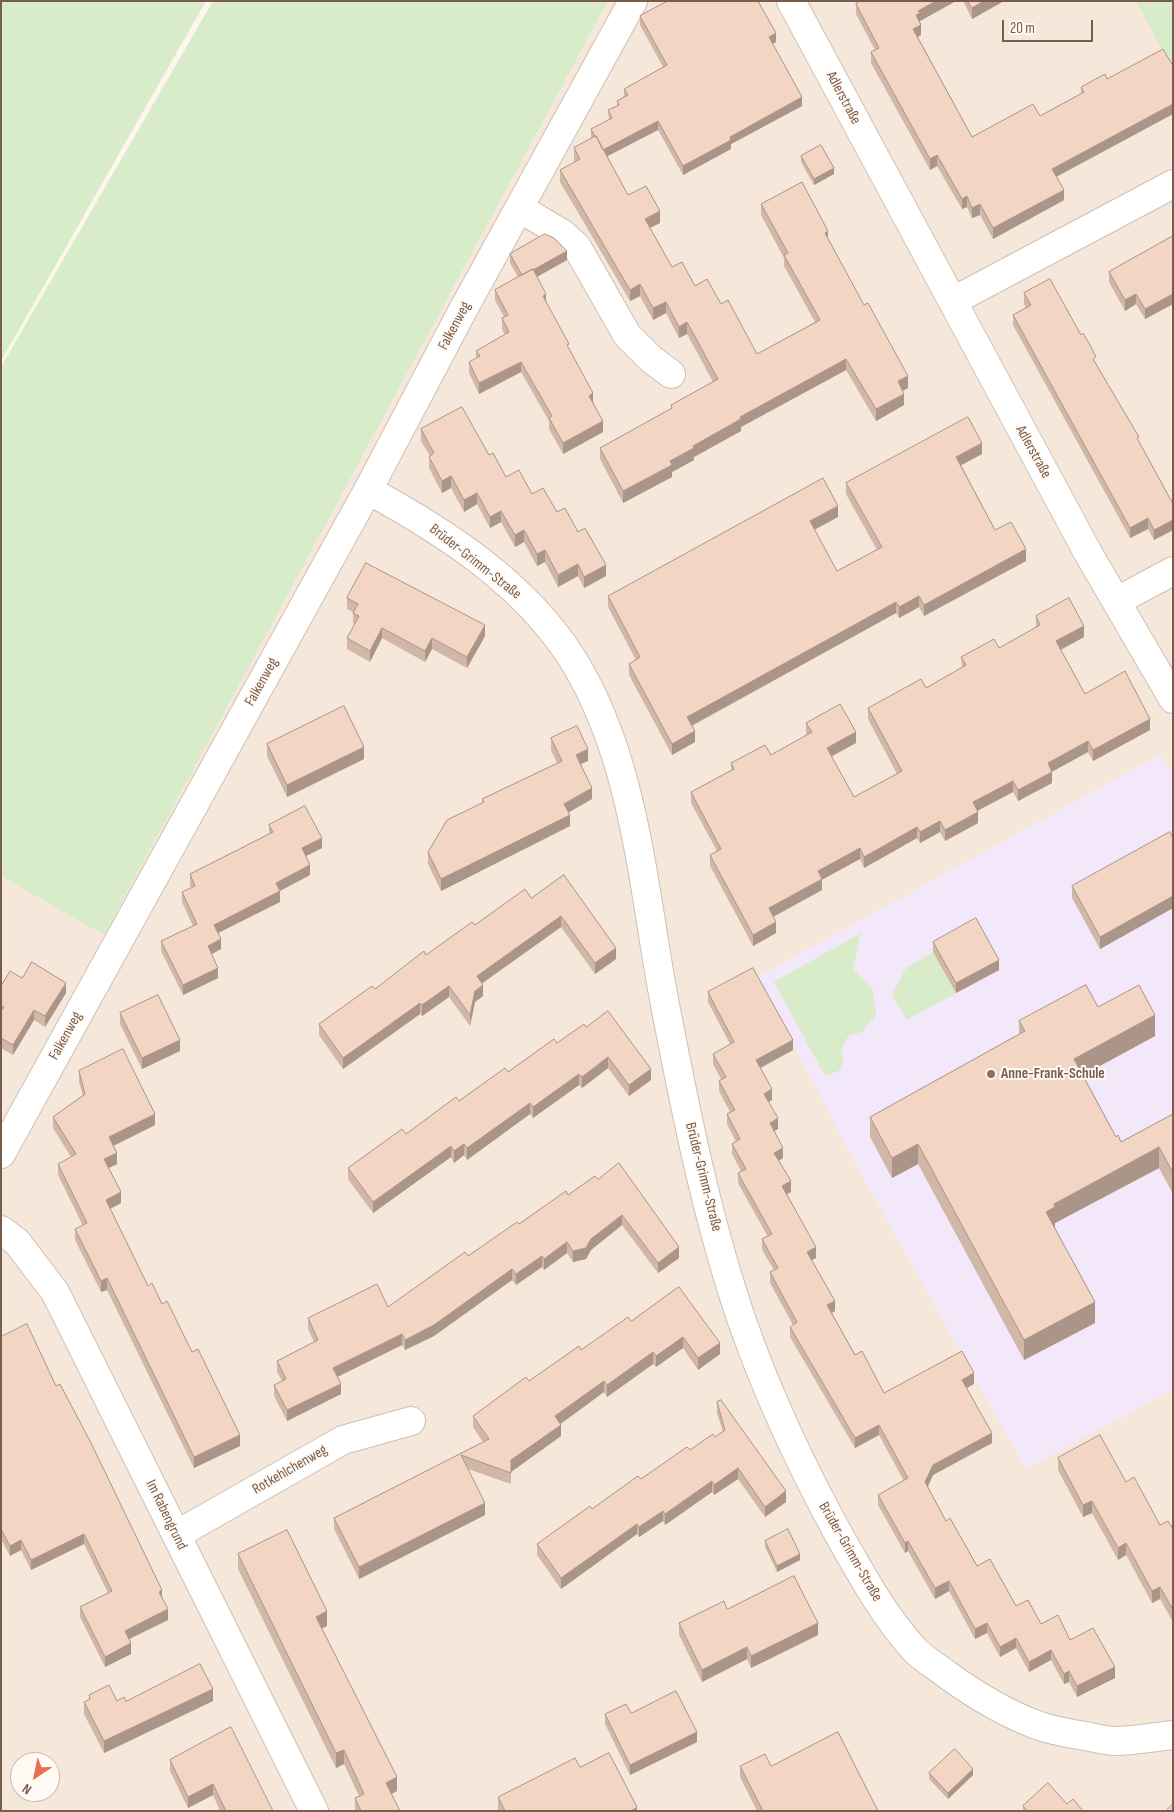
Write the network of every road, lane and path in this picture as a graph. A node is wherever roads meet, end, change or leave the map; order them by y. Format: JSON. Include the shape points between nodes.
{"nodes":[{"id":1,"x":633,"y":1,"type":"edge"},
{"id":2,"x":790,"y":1,"type":"edge"},
{"id":3,"x":1173,"y":184,"type":"edge"},
{"id":4,"x":519,"y":208,"type":"junction"},
{"id":5,"x":953,"y":301,"type":"junction"},
{"id":6,"x":671,"y":374,"type":"dead end"},
{"id":7,"x":368,"y":490,"type":"junction"},
{"id":8,"x":1173,"y":571,"type":"edge"},
{"id":9,"x":1117,"y":601,"type":"junction"},
{"id":10,"x":1173,"y":698,"type":"edge"},
{"id":11,"x":1,"y":1154,"type":"edge"},
{"id":12,"x":1,"y":1230,"type":"edge"},
{"id":13,"x":411,"y":1421,"type":"dead end"},
{"id":14,"x":176,"y":1535,"type":"junction"},
{"id":15,"x":1173,"y":1736,"type":"edge"},
{"id":16,"x":314,"y":1811,"type":"edge"}],
"edges":[{"from":1,"to":4,"type":"street","name":"Falkenweg"},
{"from":2,"to":5,"type":"street","name":"Adlerstraße"},
{"from":3,"to":5,"type":"street"},
{"from":4,"to":6,"type":"street","via":[[563,234],[577,247],[627,335]]},
{"from":4,"to":7,"type":"street","name":"Falkenweg"},
{"from":5,"to":9,"type":"street","name":"Adlerstraße"},
{"from":7,"to":11,"type":"street","name":"Falkenweg"},
{"from":7,"to":15,"type":"street","name":"Brüder-Grimm-Straße","via":[[458,544],[517,592],[572,658],[591,694],[613,747],[630,806],[688,1120],[742,1321],[770,1394],[814,1488],[883,1609],[916,1652],[978,1698],[1040,1726],[1113,1742]]},
{"from":8,"to":9,"type":"street"},
{"from":9,"to":10,"type":"street","name":"Adlerstraße"},
{"from":12,"to":14,"type":"street","name":"Im Rabengrund","via":[[18,1242],[55,1292]]},
{"from":13,"to":14,"type":"street","name":"Rotkehlchenweg","via":[[343,1440]]},
{"from":14,"to":16,"type":"street","name":"Im Rabengrund"}]}
